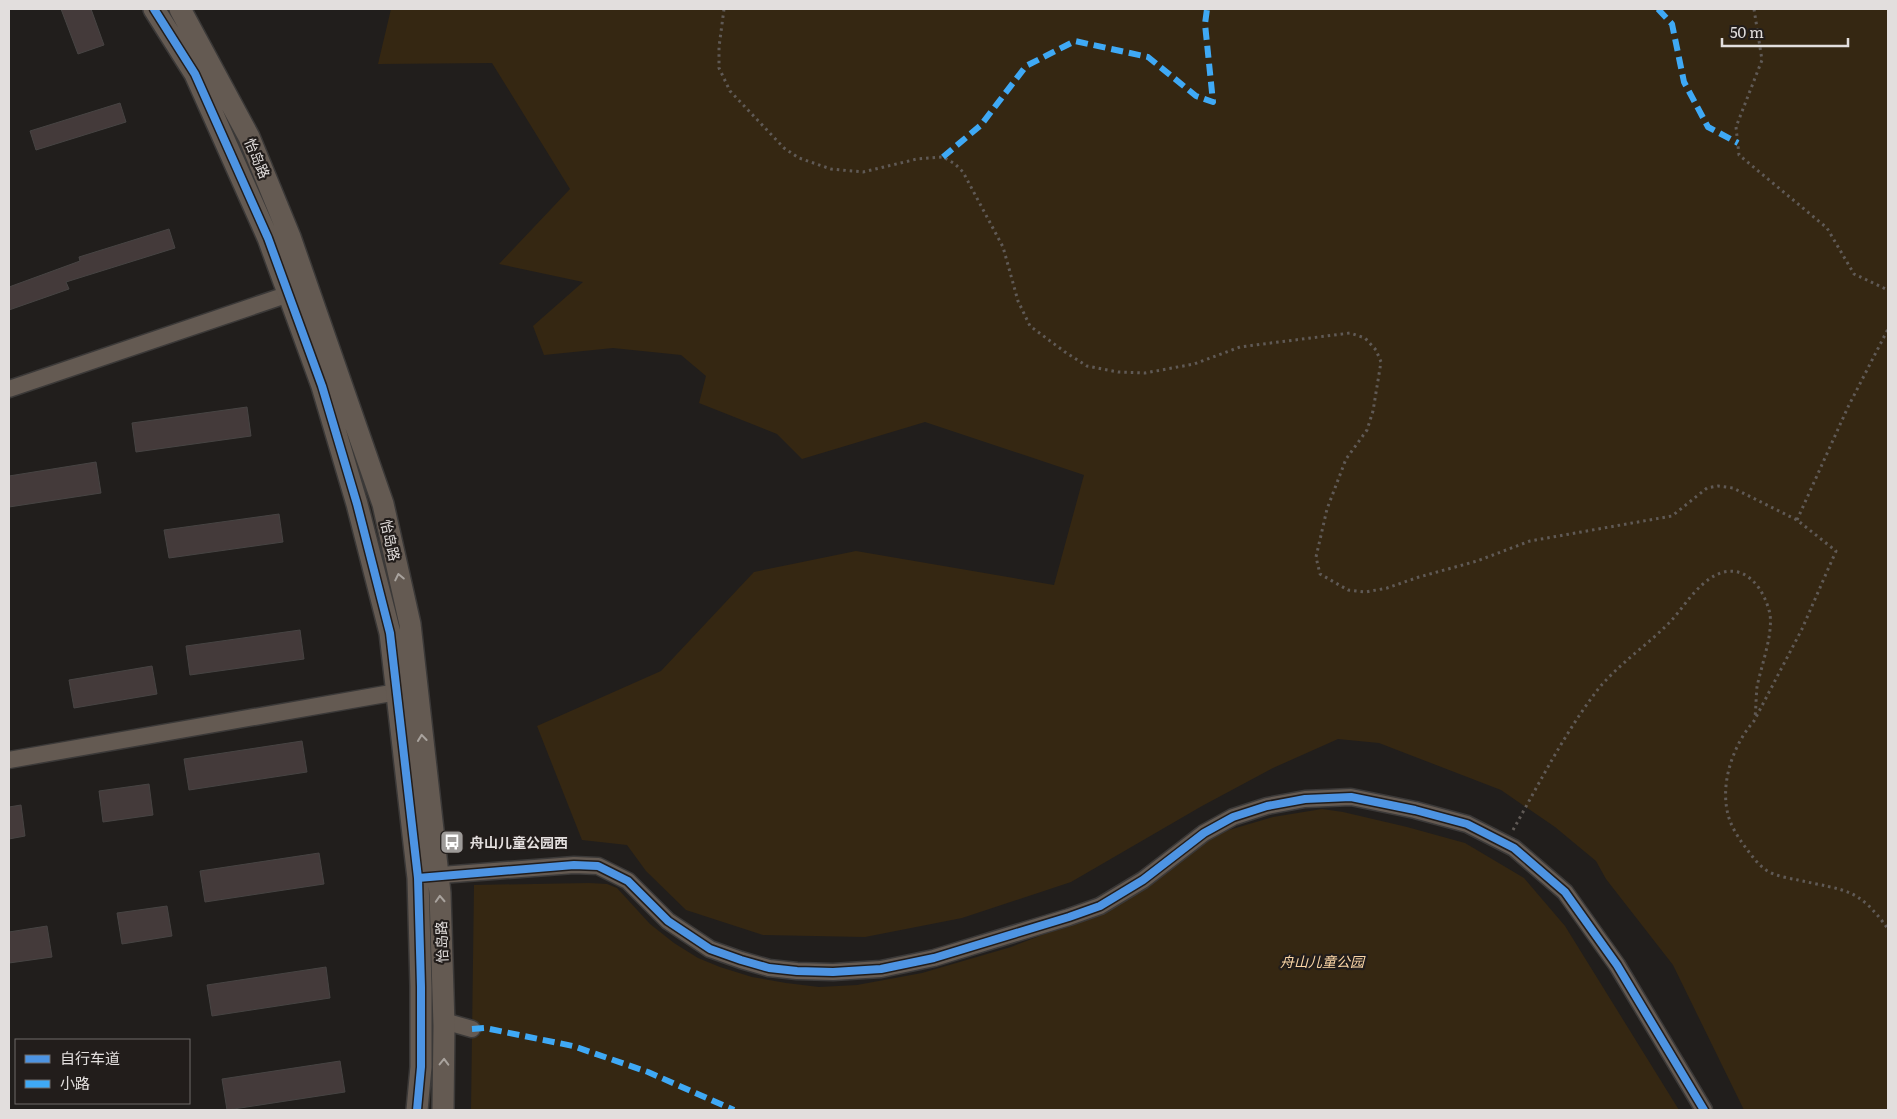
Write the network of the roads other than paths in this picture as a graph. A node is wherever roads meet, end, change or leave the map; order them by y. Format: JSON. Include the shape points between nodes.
{"nodes":[{"id":1,"x":154,"y":9,"type":"edge"},
{"id":2,"x":180,"y":9,"type":"edge"},
{"id":3,"x":289,"y":294,"type":"junction"},
{"id":4,"x":9,"y":389,"type":"edge"},
{"id":5,"x":397,"y":692,"type":"junction"},
{"id":6,"x":9,"y":760,"type":"edge"},
{"id":7,"x":428,"y":876,"type":"junction"},
{"id":8,"x":444,"y":1021,"type":"junction"},
{"id":9,"x":472,"y":1029,"type":"dead end"},
{"id":10,"x":417,"y":1110,"type":"edge"},
{"id":11,"x":443,"y":1110,"type":"edge"},
{"id":12,"x":1704,"y":1110,"type":"edge"}],
"edges":[{"from":1,"to":3,"type":"street","via":[[195,74],[268,238]]},
{"from":7,"to":2,"type":"street","name":"怡岛路","one_way":true,"via":[[410,624],[383,504],[290,237],[257,155]]},
{"from":3,"to":4,"type":"street"},
{"from":3,"to":5,"type":"street","via":[[322,386],[357,504],[390,633]]},
{"from":5,"to":6,"type":"street"},
{"from":5,"to":7,"type":"street"},
{"from":8,"to":7,"type":"street","name":"怡岛路","one_way":true},
{"from":7,"to":10,"type":"street"},
{"from":7,"to":12,"type":"street","via":[[598,866],[628,881],[668,921],[710,949],[769,968],[833,972],[882,969],[934,958],[1100,906],[1143,880],[1204,833],[1233,817],[1305,799],[1351,797],[1466,824],[1514,848],[1565,892],[1617,964]]},
{"from":8,"to":9,"type":"street"},
{"from":11,"to":8,"type":"street","name":"怡岛路","one_way":true}]}
